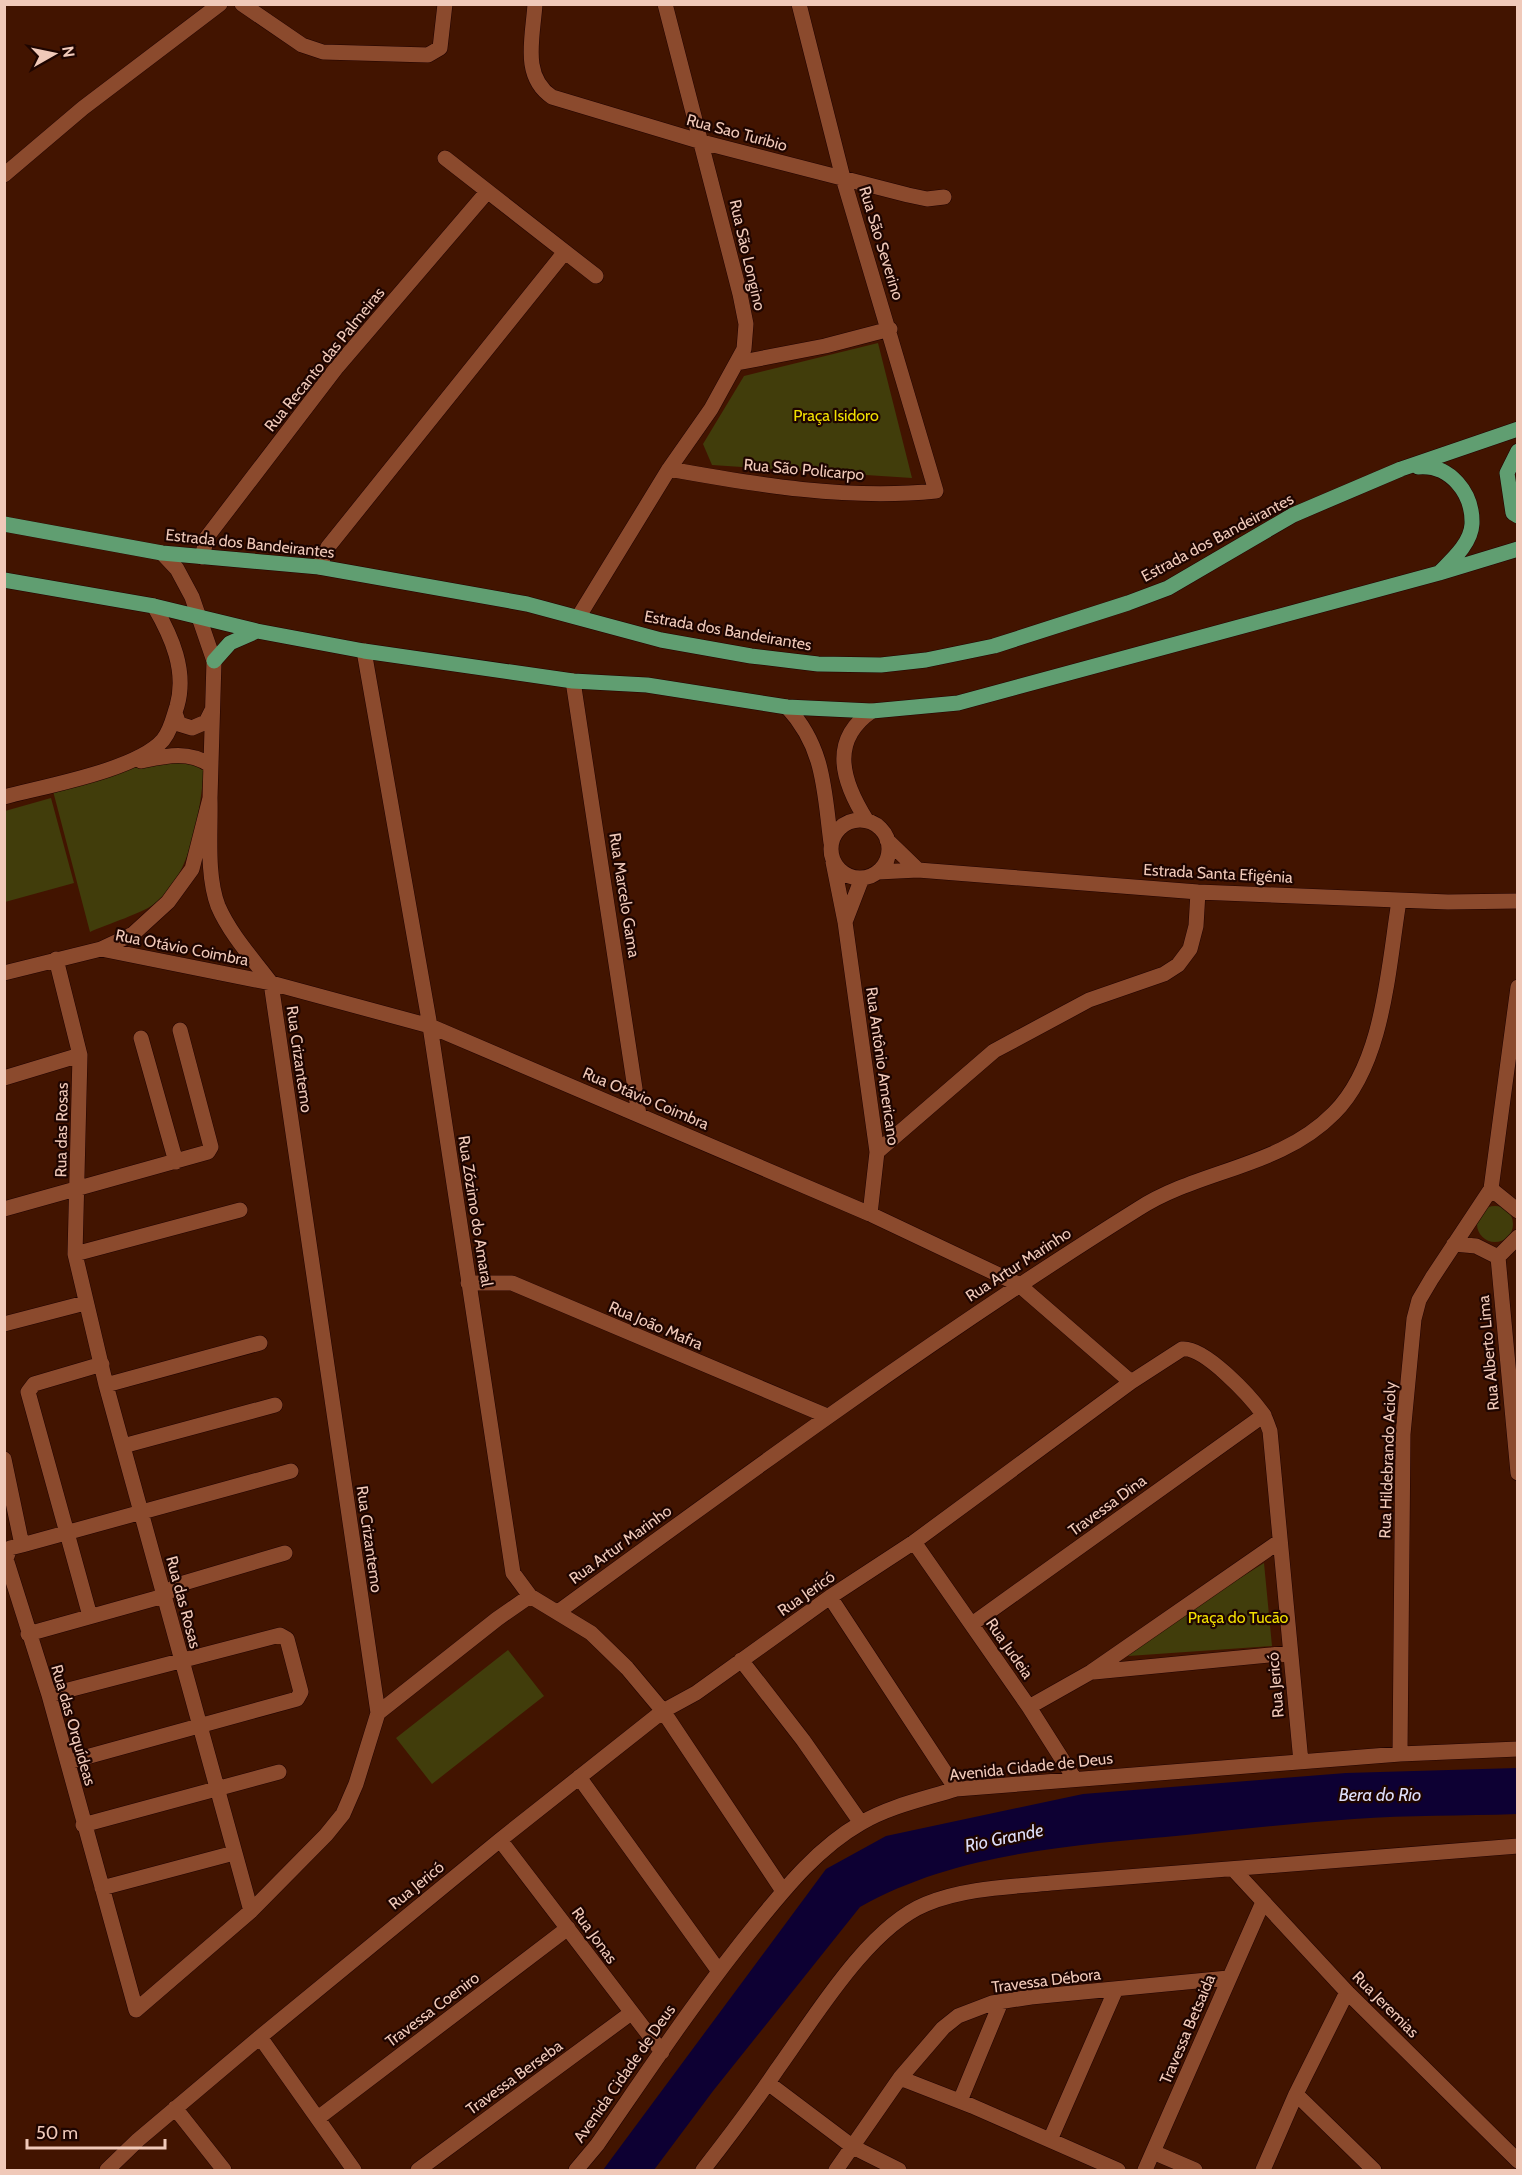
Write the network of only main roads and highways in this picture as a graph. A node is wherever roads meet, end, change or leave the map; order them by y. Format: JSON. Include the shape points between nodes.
{"nodes":[{"id":1,"x":1518,"y":429,"type":"edge"},
{"id":2,"x":1518,"y":451,"type":"edge"},
{"id":3,"x":1401,"y":469,"type":"junction"},
{"id":4,"x":1518,"y":516,"type":"edge"},
{"id":5,"x":4,"y":524,"type":"edge"},
{"id":6,"x":1518,"y":549,"type":"edge"},
{"id":7,"x":1439,"y":573,"type":"junction"},
{"id":8,"x":4,"y":580,"type":"edge"},
{"id":9,"x":257,"y":631,"type":"junction"},
{"id":10,"x":214,"y":661,"type":"road end"}],
"edges":[{"from":1,"to":3,"type":"main road","name":"Estrada dos Bandeirantes"},
{"from":2,"to":4,"type":"main road","via":[[1507,473],[1513,513]]},
{"from":3,"to":5,"type":"main road","name":"Estrada dos Bandeirantes","via":[[1293,515],[1168,588],[1128,603],[994,646],[926,660],[847,666],[751,656],[661,640],[527,603],[319,567],[162,553]]},
{"from":3,"to":7,"type":"main road","via":[[1442,469],[1464,491],[1472,524],[1459,552]]},
{"from":6,"to":7,"type":"main road"},
{"from":7,"to":9,"type":"main road","via":[[958,703],[872,711],[787,707],[647,685],[573,681],[364,651]]},
{"from":8,"to":9,"type":"main road","via":[[154,606]]},
{"from":9,"to":10,"type":"main road","via":[[230,643]]}]}
